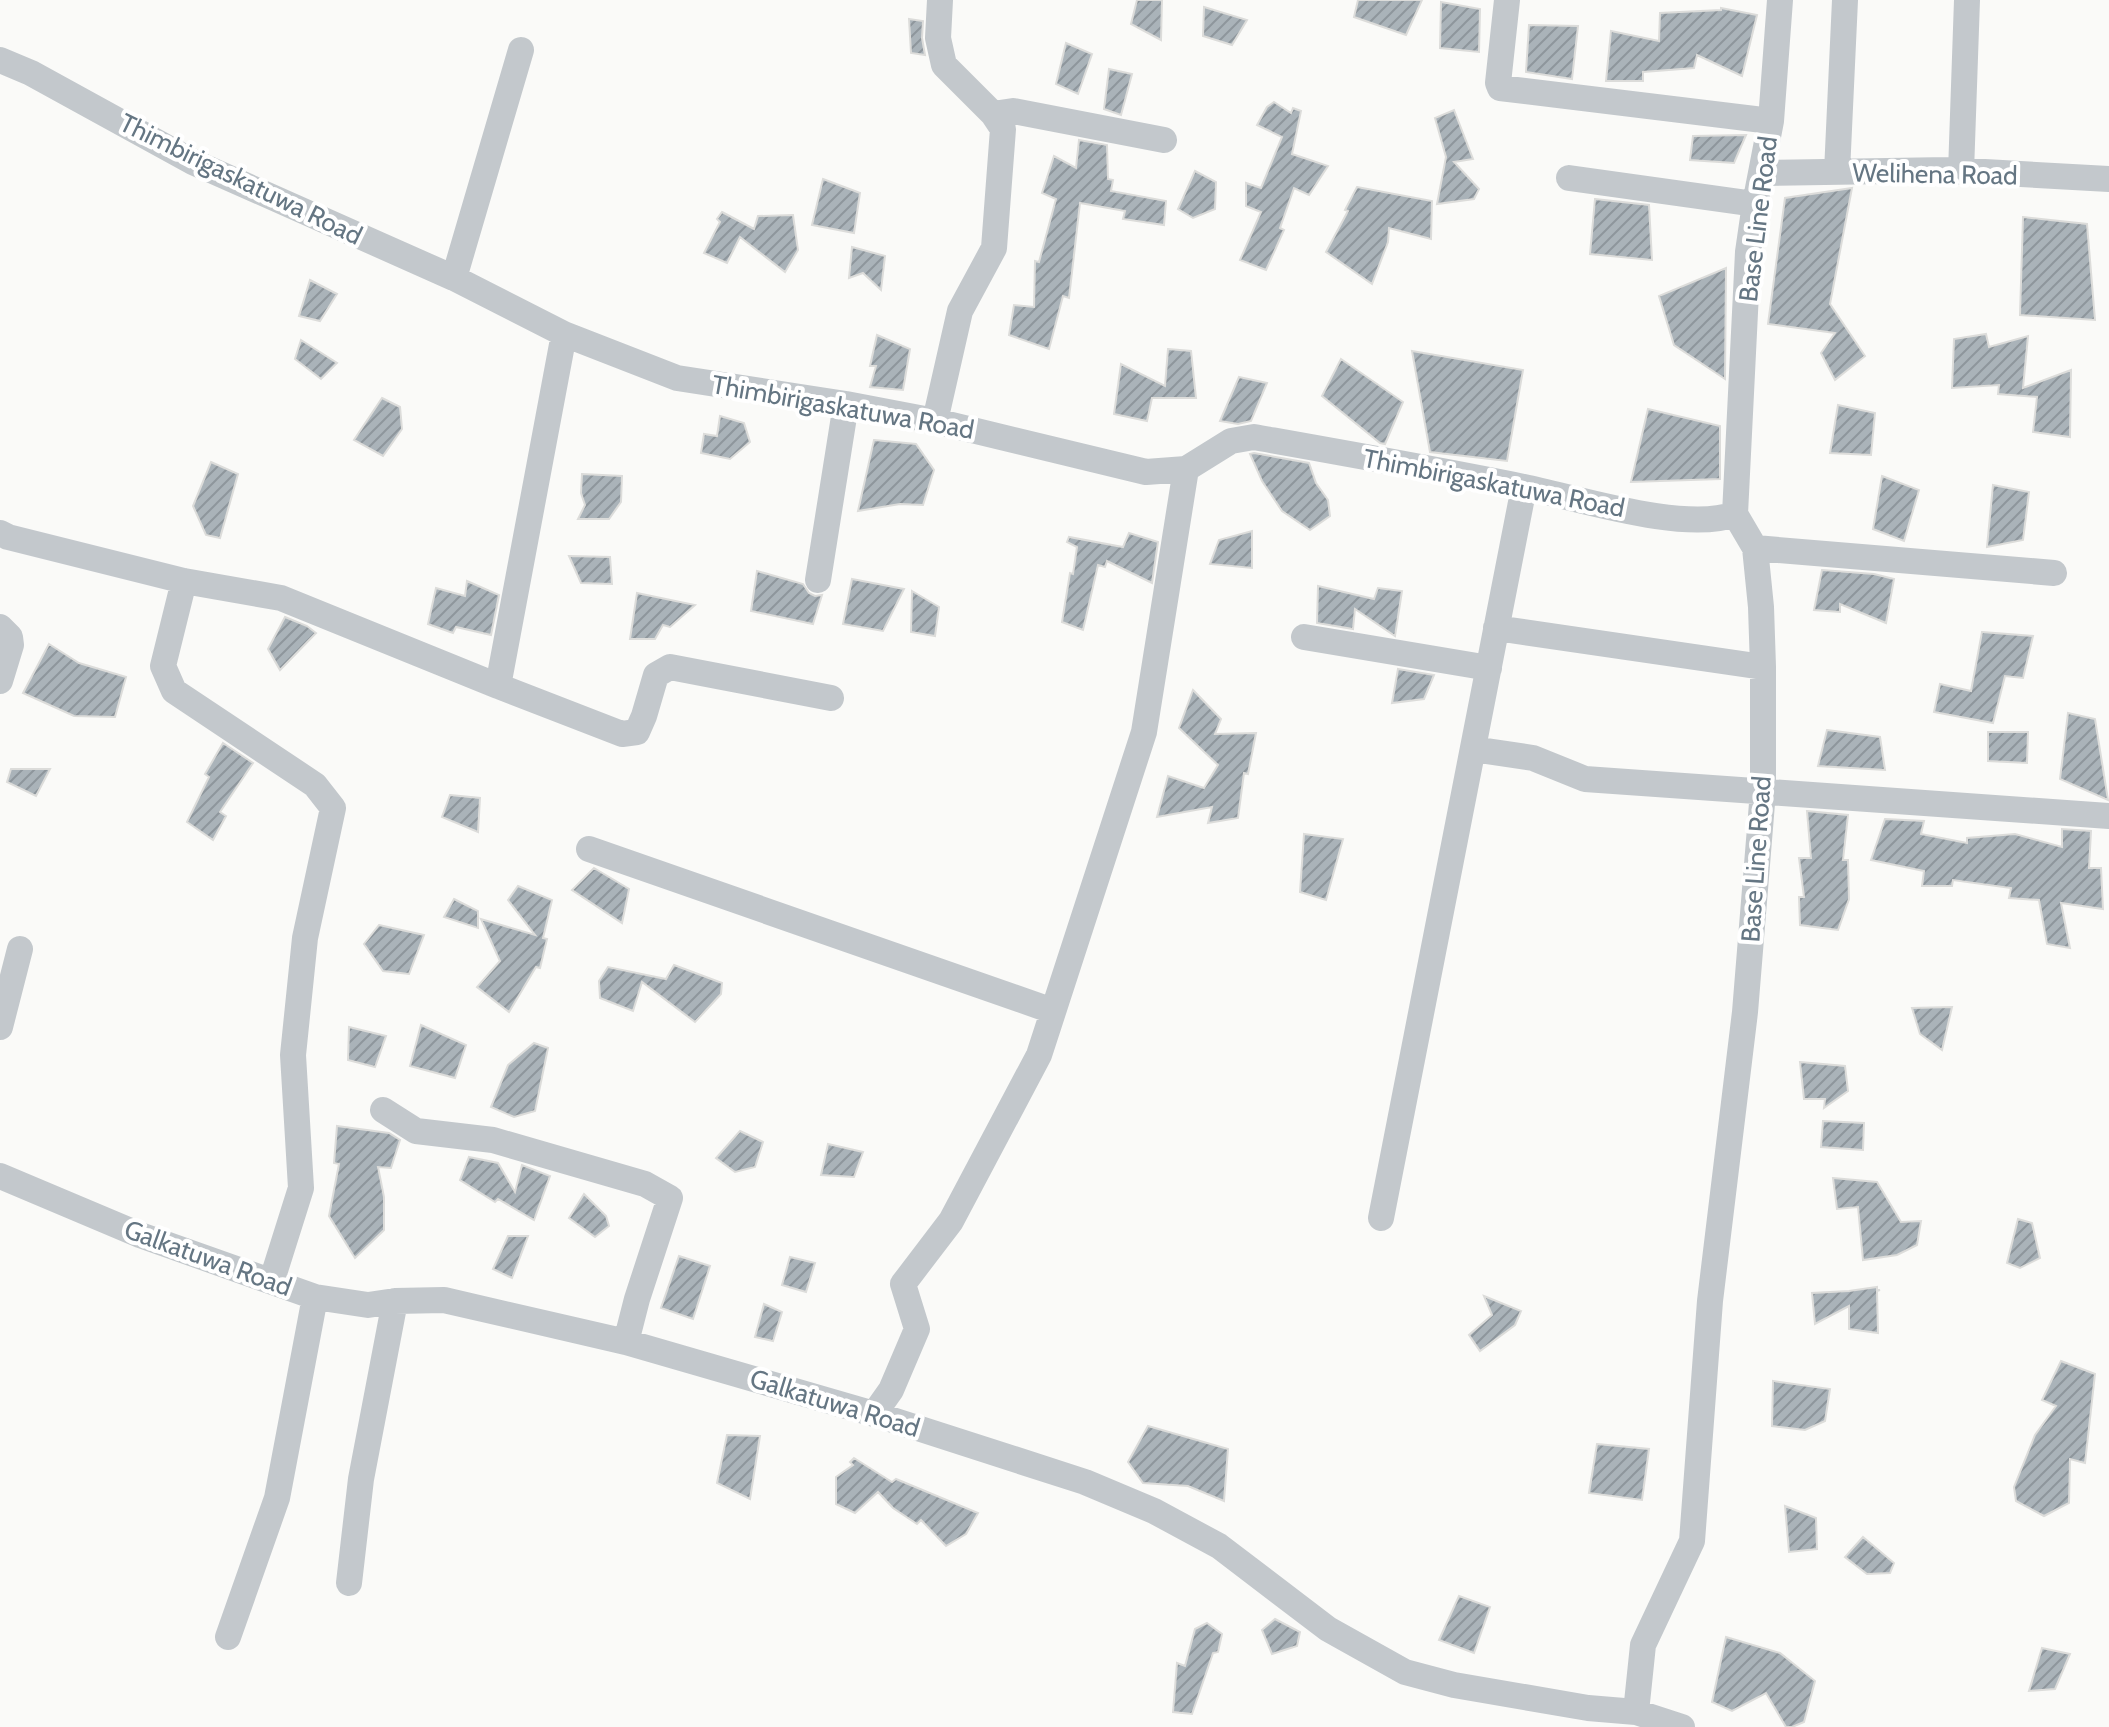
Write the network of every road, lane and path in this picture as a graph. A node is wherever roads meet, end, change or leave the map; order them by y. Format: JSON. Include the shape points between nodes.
{"nodes":[{"id":1,"x":940,"y":0,"type":"edge"},
{"id":2,"x":1507,"y":0,"type":"edge"},
{"id":3,"x":1780,"y":0,"type":"edge"},
{"id":4,"x":1845,"y":0,"type":"edge"},
{"id":5,"x":1967,"y":0,"type":"edge"},
{"id":6,"x":521,"y":50,"type":"dead end"},
{"id":7,"x":0,"y":60,"type":"edge"},
{"id":8,"x":993,"y":114,"type":"junction"},
{"id":9,"x":1771,"y":121,"type":"junction"},
{"id":10,"x":1164,"y":140,"type":"dead end"},
{"id":11,"x":1837,"y":172,"type":"junction"},
{"id":12,"x":1961,"y":172,"type":"junction"},
{"id":13,"x":1761,"y":173,"type":"junction"},
{"id":14,"x":1569,"y":178,"type":"dead end"},
{"id":15,"x":2109,"y":179,"type":"edge"},
{"id":16,"x":1755,"y":204,"type":"junction"},
{"id":17,"x":454,"y":278,"type":"junction"},
{"id":18,"x":564,"y":334,"type":"junction"},
{"id":19,"x":846,"y":404,"type":"junction"},
{"id":20,"x":935,"y":421,"type":"junction"},
{"id":21,"x":1186,"y":469,"type":"junction"},
{"id":22,"x":1524,"y":487,"type":"junction"},
{"id":23,"x":1735,"y":514,"type":"junction"},
{"id":24,"x":3,"y":542,"type":"edge"},
{"id":25,"x":1755,"y":548,"type":"junction"},
{"id":26,"x":2054,"y":573,"type":"dead end"},
{"id":27,"x":818,"y":580,"type":"dead end"},
{"id":28,"x":184,"y":581,"type":"junction"},
{"id":29,"x":0,"y":627,"type":"edge"},
{"id":30,"x":1496,"y":628,"type":"junction"},
{"id":31,"x":1304,"y":637,"type":"dead end"},
{"id":32,"x":1763,"y":667,"type":"junction"},
{"id":33,"x":1489,"y":668,"type":"junction"},
{"id":34,"x":0,"y":681,"type":"edge"},
{"id":35,"x":498,"y":686,"type":"junction"},
{"id":36,"x":831,"y":698,"type":"dead end"},
{"id":37,"x":1473,"y":749,"type":"junction"},
{"id":38,"x":1763,"y":791,"type":"junction"},
{"id":39,"x":2109,"y":816,"type":"edge"},
{"id":40,"x":589,"y":849,"type":"dead end"},
{"id":41,"x":20,"y":949,"type":"dead end"},
{"id":42,"x":1053,"y":1011,"type":"junction"},
{"id":43,"x":0,"y":1027,"type":"edge"},
{"id":44,"x":383,"y":1110,"type":"dead end"},
{"id":45,"x":0,"y":1176,"type":"edge"},
{"id":46,"x":1381,"y":1218,"type":"dead end"},
{"id":47,"x":272,"y":1280,"type":"junction"},
{"id":48,"x":315,"y":1297,"type":"junction"},
{"id":49,"x":395,"y":1301,"type":"junction"},
{"id":50,"x":626,"y":1342,"type":"junction"},
{"id":51,"x":874,"y":1414,"type":"junction"},
{"id":52,"x":349,"y":1583,"type":"dead end"},
{"id":53,"x":228,"y":1637,"type":"dead end"},
{"id":54,"x":1636,"y":1712,"type":"junction"},
{"id":55,"x":1682,"y":1727,"type":"edge"}],
"edges":[{"from":1,"to":8,"type":"street","via":[[938,38],[944,65]]},
{"from":2,"to":9,"type":"street","via":[[1500,88]]},
{"from":3,"to":9,"type":"street","name":"Base Line Road"},
{"from":4,"to":11,"type":"street"},
{"from":5,"to":12,"type":"street"},
{"from":6,"to":17,"type":"street"},
{"from":7,"to":17,"type":"street","name":"Thimbirigaskatuwa Road","via":[[193,162]]},
{"from":8,"to":10,"type":"street","via":[[1013,111]]},
{"from":8,"to":20,"type":"street","via":[[1003,129],[994,248],[960,311]]},
{"from":9,"to":13,"type":"street","name":"Base Line Road"},
{"from":11,"to":12,"type":"street","name":"Welihena Road"},
{"from":11,"to":13,"type":"street","name":"Welihena Road"},
{"from":12,"to":15,"type":"street","name":"Welihena Road"},
{"from":13,"to":16,"type":"street","name":"Base Line Road"},
{"from":14,"to":16,"type":"street"},
{"from":16,"to":23,"type":"street","name":"Base Line Road"},
{"from":17,"to":18,"type":"street","name":"Thimbirigaskatuwa Road"},
{"from":18,"to":19,"type":"street","name":"Thimbirigaskatuwa Road","via":[[677,378]]},
{"from":18,"to":35,"type":"street"},
{"from":19,"to":20,"type":"street","name":"Thimbirigaskatuwa Road"},
{"from":19,"to":27,"type":"street"},
{"from":20,"to":21,"type":"street","name":"Thimbirigaskatuwa Road","via":[[1146,472]]},
{"from":21,"to":22,"type":"street","name":"Thimbirigaskatuwa Road","via":[[1231,441],[1254,437]]},
{"from":21,"to":42,"type":"street","via":[[1144,732]]},
{"from":22,"to":23,"type":"street","name":"Thimbirigaskatuwa Road","via":[[1663,518],[1720,520]]},
{"from":22,"to":30,"type":"street"},
{"from":23,"to":25,"type":"street","name":"Base Line Road"},
{"from":24,"to":28,"type":"street"},
{"from":25,"to":26,"type":"street"},
{"from":25,"to":32,"type":"street","name":"Base Line Road"},
{"from":28,"to":35,"type":"street","via":[[281,598]]},
{"from":28,"to":47,"type":"street","via":[[163,666],[174,691],[315,785],[333,808],[305,938],[293,1055],[301,1188]]},
{"from":29,"to":34,"type":"street","via":[[11,645]]},
{"from":30,"to":32,"type":"street"},
{"from":30,"to":33,"type":"street"},
{"from":31,"to":33,"type":"street"},
{"from":32,"to":38,"type":"street","name":"Base Line Road"},
{"from":33,"to":37,"type":"street"},
{"from":35,"to":36,"type":"street","via":[[622,734],[637,732],[656,675],[670,667]]},
{"from":37,"to":38,"type":"street","via":[[1533,758],[1585,779]]},
{"from":37,"to":46,"type":"street"},
{"from":38,"to":39,"type":"street"},
{"from":38,"to":54,"type":"street","name":"Base Line Road","via":[[1745,1012],[1710,1301],[1692,1541],[1643,1645]]},
{"from":40,"to":42,"type":"street"},
{"from":41,"to":43,"type":"street"},
{"from":42,"to":51,"type":"street","via":[[1039,1055],[951,1221],[903,1284],[917,1329],[891,1390]]},
{"from":44,"to":50,"type":"street","via":[[416,1131],[493,1140],[645,1184],[670,1198]]},
{"from":45,"to":47,"type":"street","name":"Galkatuwa Road","via":[[140,1235]]},
{"from":47,"to":48,"type":"street","name":"Galkatuwa Road"},
{"from":48,"to":49,"type":"street","name":"Galkatuwa Road","via":[[368,1305]]},
{"from":48,"to":53,"type":"street","via":[[277,1498]]},
{"from":49,"to":50,"type":"street","name":"Galkatuwa Road","via":[[444,1300]]},
{"from":49,"to":52,"type":"street","via":[[361,1479]]},
{"from":50,"to":51,"type":"street","name":"Galkatuwa Road"},
{"from":51,"to":54,"type":"street","name":"Galkatuwa Road","via":[[1085,1482],[1154,1511],[1219,1546],[1328,1629],[1405,1672],[1454,1685]]},
{"from":54,"to":55,"type":"street","name":"Galkatuwa Road"}]}
